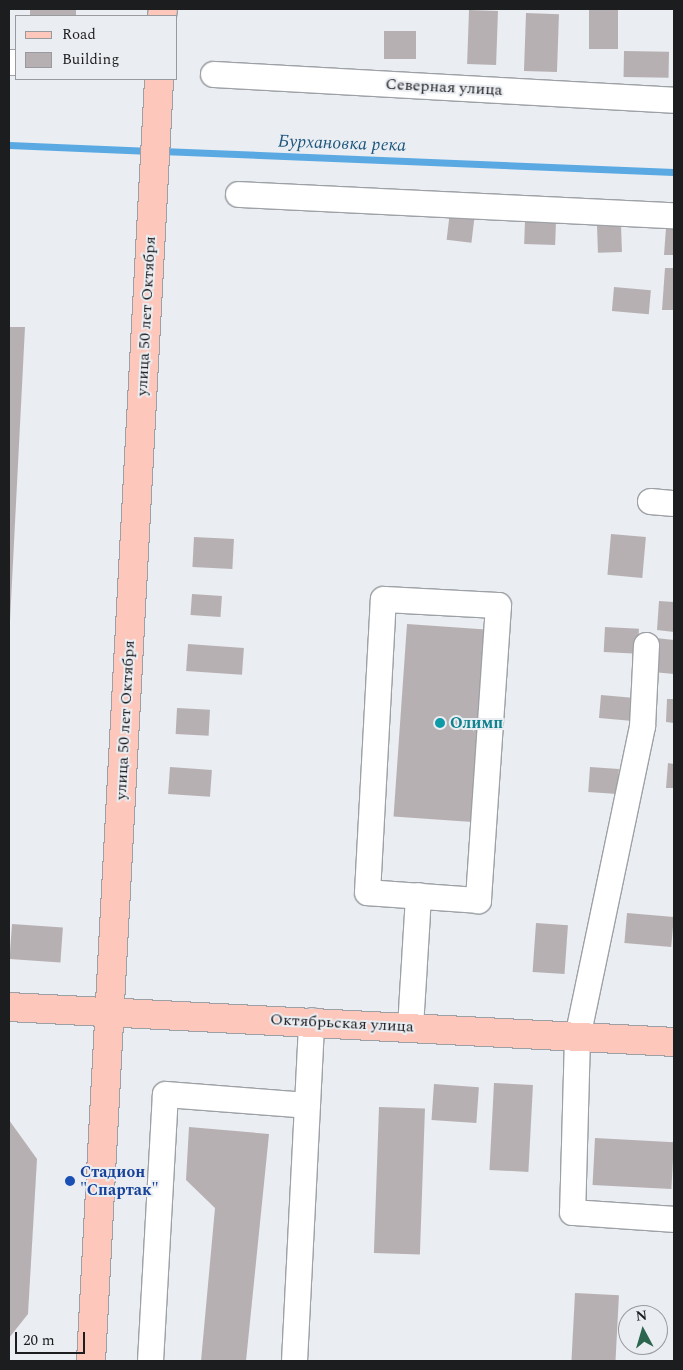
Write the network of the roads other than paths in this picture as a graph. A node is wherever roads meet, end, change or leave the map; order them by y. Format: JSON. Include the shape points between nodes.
{"nodes":[{"id":1,"x":213,"y":74,"type":"dead end"},
{"id":2,"x":159,"y":80,"type":"edge"},
{"id":3,"x":674,"y":100,"type":"edge"},
{"id":4,"x":238,"y":194,"type":"dead end"},
{"id":5,"x":674,"y":215,"type":"edge"},
{"id":6,"x":646,"y":644,"type":"dead end"},
{"id":7,"x":418,"y":895,"type":"junction"},
{"id":8,"x":9,"y":1007,"type":"edge"},
{"id":9,"x":109,"y":1014,"type":"junction"},
{"id":10,"x":311,"y":1020,"type":"junction"},
{"id":11,"x":410,"y":1026,"type":"junction"},
{"id":12,"x":578,"y":1037,"type":"junction"},
{"id":13,"x":674,"y":1042,"type":"edge"},
{"id":14,"x":307,"y":1105,"type":"junction"},
{"id":15,"x":674,"y":1219,"type":"edge"},
{"id":16,"x":91,"y":1361,"type":"edge"},
{"id":17,"x":150,"y":1361,"type":"edge"},
{"id":18,"x":294,"y":1361,"type":"edge"}],
"edges":[{"from":1,"to":3,"type":"street","name":"Северная улица"},
{"from":2,"to":9,"type":"main road","name":"улица 50 лет Октября"},
{"from":4,"to":5,"type":"street"},
{"from":6,"to":12,"type":"street","via":[[642,726]]},
{"from":7,"to":7,"type":"street","via":[[478,900],[498,605],[384,599],[367,892]]},
{"from":7,"to":11,"type":"street"},
{"from":8,"to":9,"type":"main road","name":"Октябрьская улица"},
{"from":9,"to":10,"type":"main road","name":"Октябрьская улица"},
{"from":9,"to":16,"type":"main road","name":"улица 50 лет Октября"},
{"from":10,"to":11,"type":"main road","name":"Октябрьская улица"},
{"from":10,"to":14,"type":"street"},
{"from":11,"to":12,"type":"main road","name":"Октябрьская улица"},
{"from":12,"to":13,"type":"main road","name":"Октябрьская улица"},
{"from":12,"to":15,"type":"street","via":[[572,1212]]},
{"from":14,"to":17,"type":"street","via":[[166,1094]]},
{"from":14,"to":18,"type":"street"}]}
